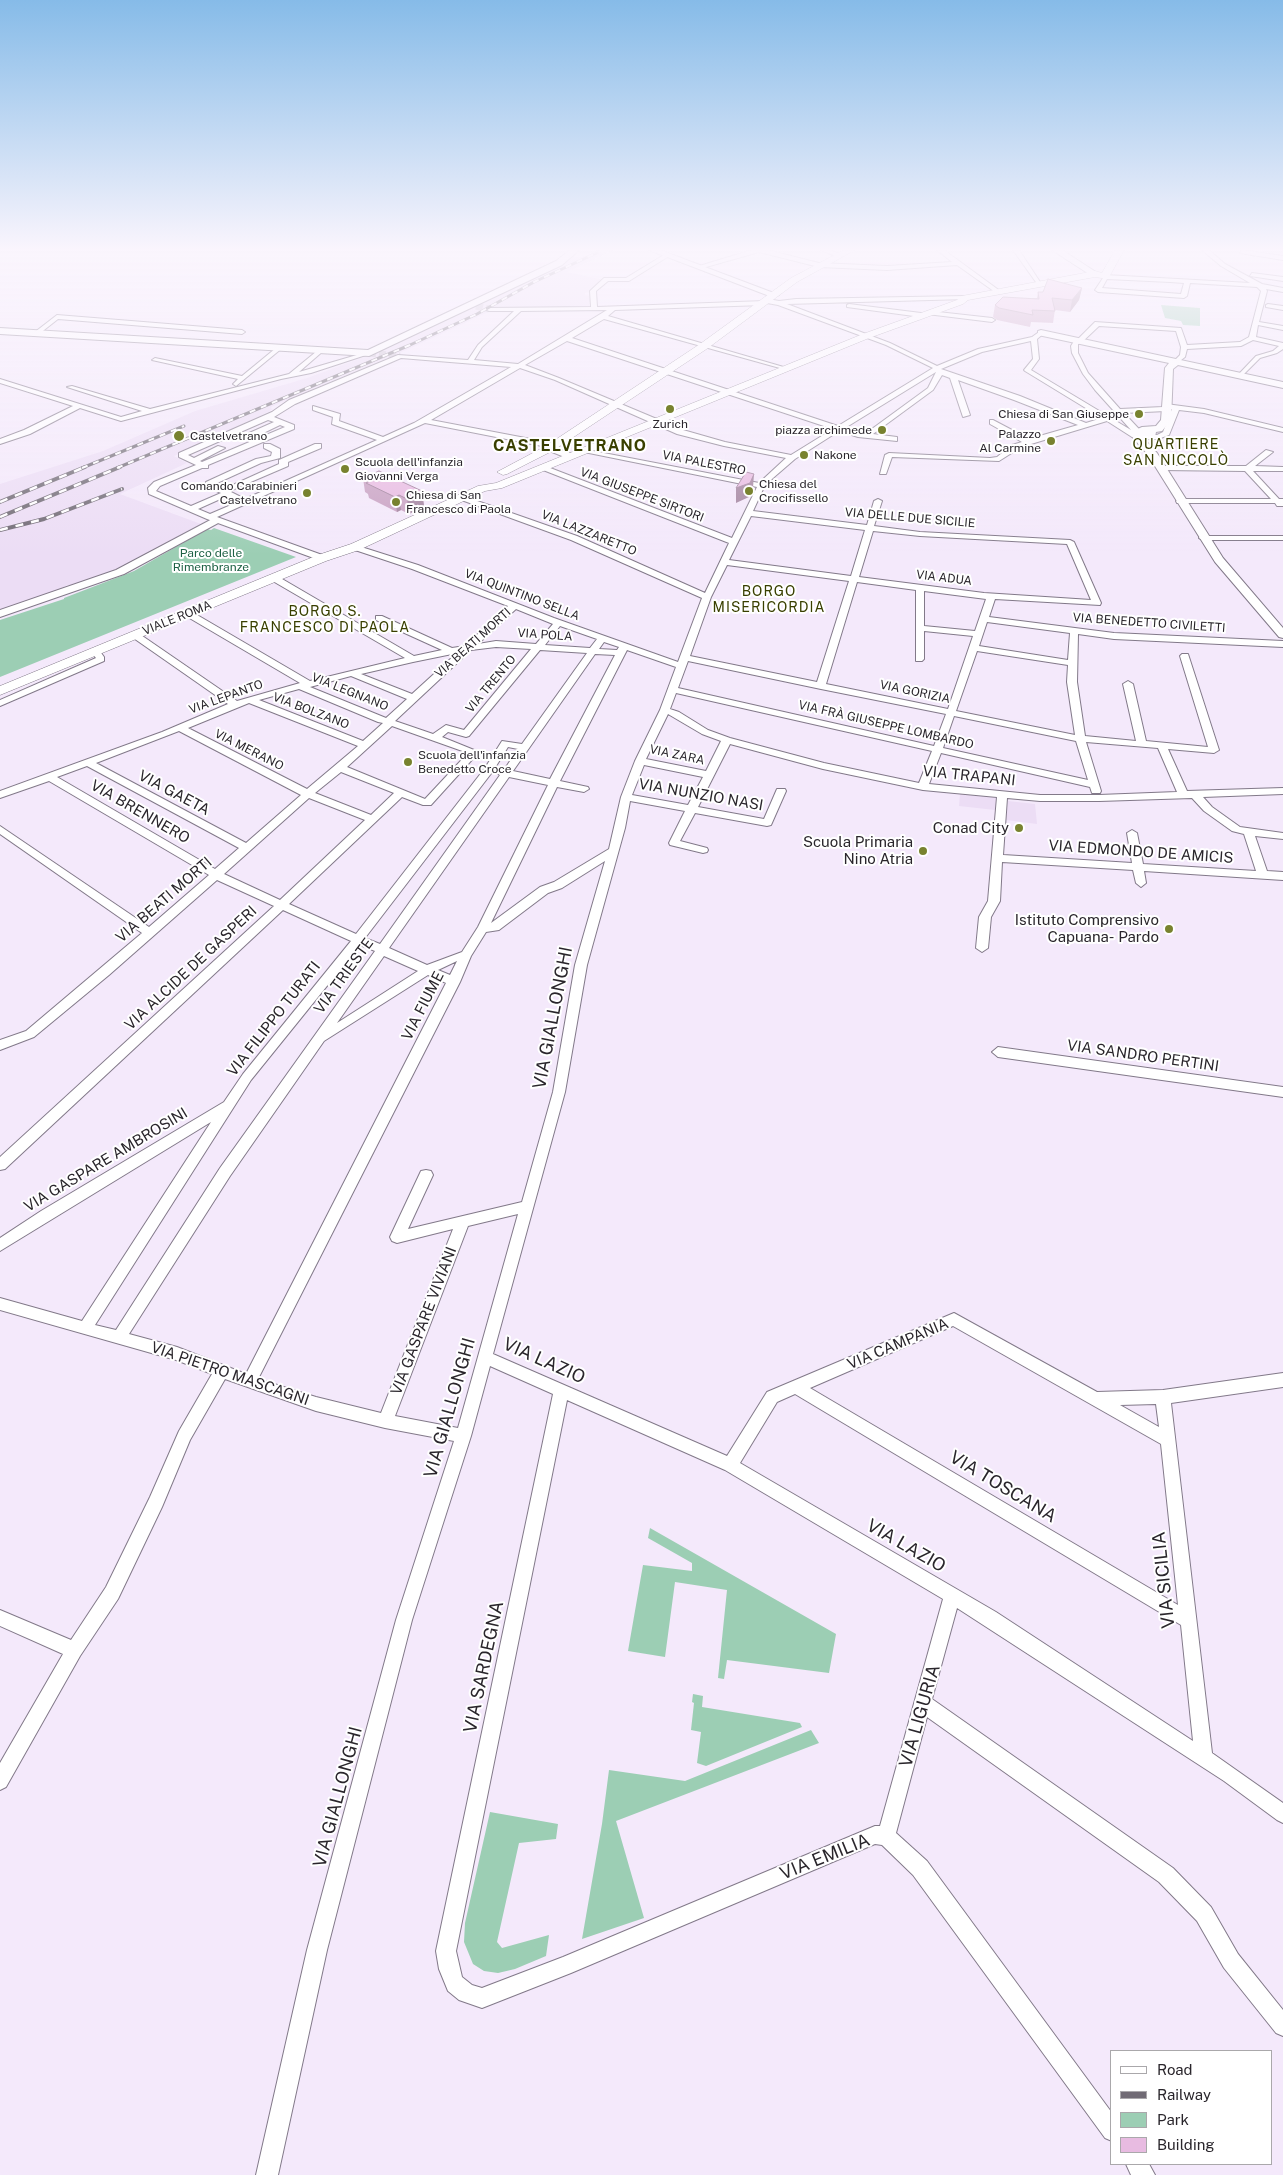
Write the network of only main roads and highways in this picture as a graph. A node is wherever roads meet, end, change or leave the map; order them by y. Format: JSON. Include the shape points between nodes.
{"nodes":[{"id":1,"x":695,"y":352,"type":"edge"},
{"id":2,"x":828,"y":352,"type":"edge"},
{"id":3,"x":616,"y":404,"type":"joint"},
{"id":4,"x":575,"y":432,"type":"joint"},
{"id":5,"x":482,"y":488,"type":"junction"},
{"id":6,"x":355,"y":547,"type":"joint"},
{"id":7,"x":322,"y":558,"type":"joint"},
{"id":8,"x":0,"y":691,"type":"edge"}],
"edges":[{"from":1,"to":3,"type":"main road"},
{"from":2,"to":5,"type":"main road","via":[[494,488]]},
{"from":3,"to":4,"type":"main road"},
{"from":4,"to":5,"type":"main road","via":[[484,482]]},
{"from":5,"to":6,"type":"main road"},
{"from":6,"to":7,"type":"main road","name":"VIALE ROMA"},
{"from":7,"to":8,"type":"main road","name":"VIALE ROMA"}]}
